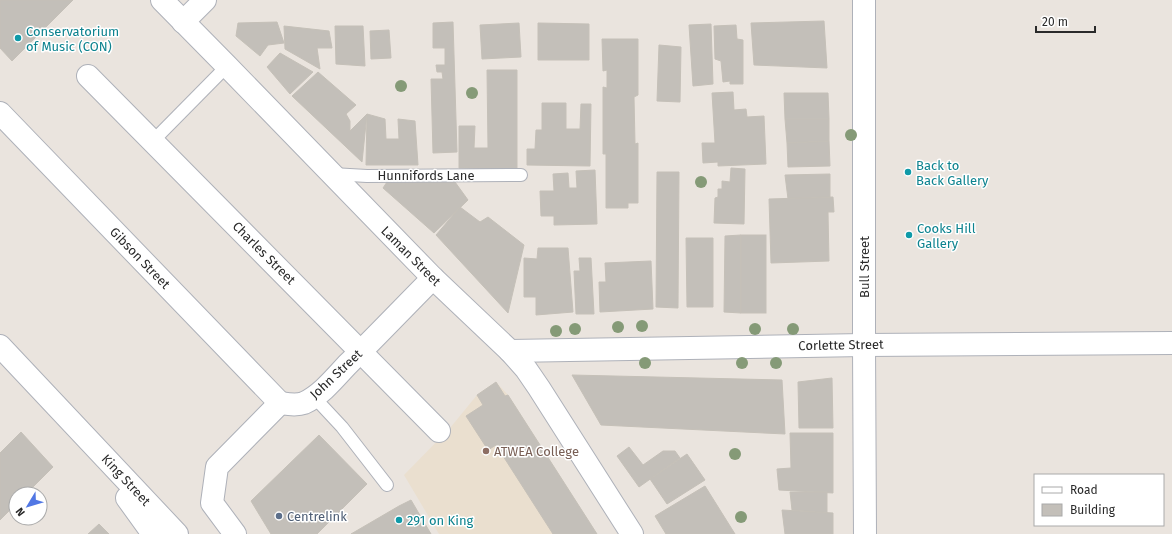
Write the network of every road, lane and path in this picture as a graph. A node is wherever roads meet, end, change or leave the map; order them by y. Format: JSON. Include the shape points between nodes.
{"nodes":[{"id":1,"x":162,"y":0,"type":"edge"},
{"id":2,"x":205,"y":0,"type":"edge"},
{"id":3,"x":864,"y":0,"type":"edge"},
{"id":4,"x":183,"y":22,"type":"junction"},
{"id":5,"x":227,"y":66,"type":"junction"},
{"id":6,"x":88,"y":76,"type":"dead end"},
{"id":7,"x":0,"y":113,"type":"edge"},
{"id":8,"x":153,"y":141,"type":"junction"},
{"id":9,"x":332,"y":174,"type":"junction"},
{"id":10,"x":521,"y":175,"type":"dead end"},
{"id":11,"x":433,"y":278,"type":"junction"},
{"id":12,"x":1172,"y":343,"type":"edge"},
{"id":13,"x":864,"y":345,"type":"junction"},
{"id":14,"x":0,"y":346,"type":"edge"},
{"id":15,"x":510,"y":351,"type":"junction"},
{"id":16,"x":361,"y":352,"type":"junction"},
{"id":17,"x":314,"y":397,"type":"junction"},
{"id":18,"x":280,"y":403,"type":"junction"},
{"id":19,"x":75,"y":426,"type":"junction"},
{"id":20,"x":439,"y":432,"type":"dead end"},
{"id":21,"x":387,"y":485,"type":"dead end"},
{"id":22,"x":150,"y":533,"type":"edge"},
{"id":23,"x":177,"y":534,"type":"edge"},
{"id":24,"x":234,"y":534,"type":"edge"},
{"id":25,"x":632,"y":534,"type":"edge"},
{"id":26,"x":865,"y":534,"type":"edge"}],
"edges":[{"from":1,"to":4,"type":"street","name":"Laman Street"},
{"from":2,"to":4,"type":"street"},
{"from":3,"to":13,"type":"street","name":"Bull Street"},
{"from":4,"to":5,"type":"street","name":"Laman Street"},
{"from":5,"to":8,"type":"lane"},
{"from":5,"to":9,"type":"street","name":"Laman Street"},
{"from":6,"to":8,"type":"street","name":"Charles Street"},
{"from":7,"to":18,"type":"street","name":"Gibson Street"},
{"from":8,"to":16,"type":"street","name":"Charles Street"},
{"from":9,"to":10,"type":"lane","name":"Hunnifords Lane"},
{"from":9,"to":11,"type":"street","name":"Laman Street"},
{"from":11,"to":15,"type":"street","name":"Laman Street"},
{"from":11,"to":16,"type":"street","name":"John Street"},
{"from":12,"to":13,"type":"street","name":"Corlette Street"},
{"from":13,"to":15,"type":"street","name":"Corlette Street"},
{"from":13,"to":26,"type":"street","name":"Bull Street"},
{"from":14,"to":19,"type":"street","name":"King Street"},
{"from":15,"to":25,"type":"street","name":"Laman Street","via":[[539,388]]},
{"from":16,"to":17,"type":"street","name":"John Street"},
{"from":16,"to":20,"type":"street","name":"Charles Street"},
{"from":17,"to":18,"type":"street","name":"John Street","via":[[302,404]]},
{"from":17,"to":21,"type":"lane","via":[[342,427]]},
{"from":18,"to":24,"type":"street","via":[[217,467],[212,503]]},
{"from":19,"to":22,"type":"street","name":"King Street"},
{"from":19,"to":23,"type":"street","name":"King Street"}]}
